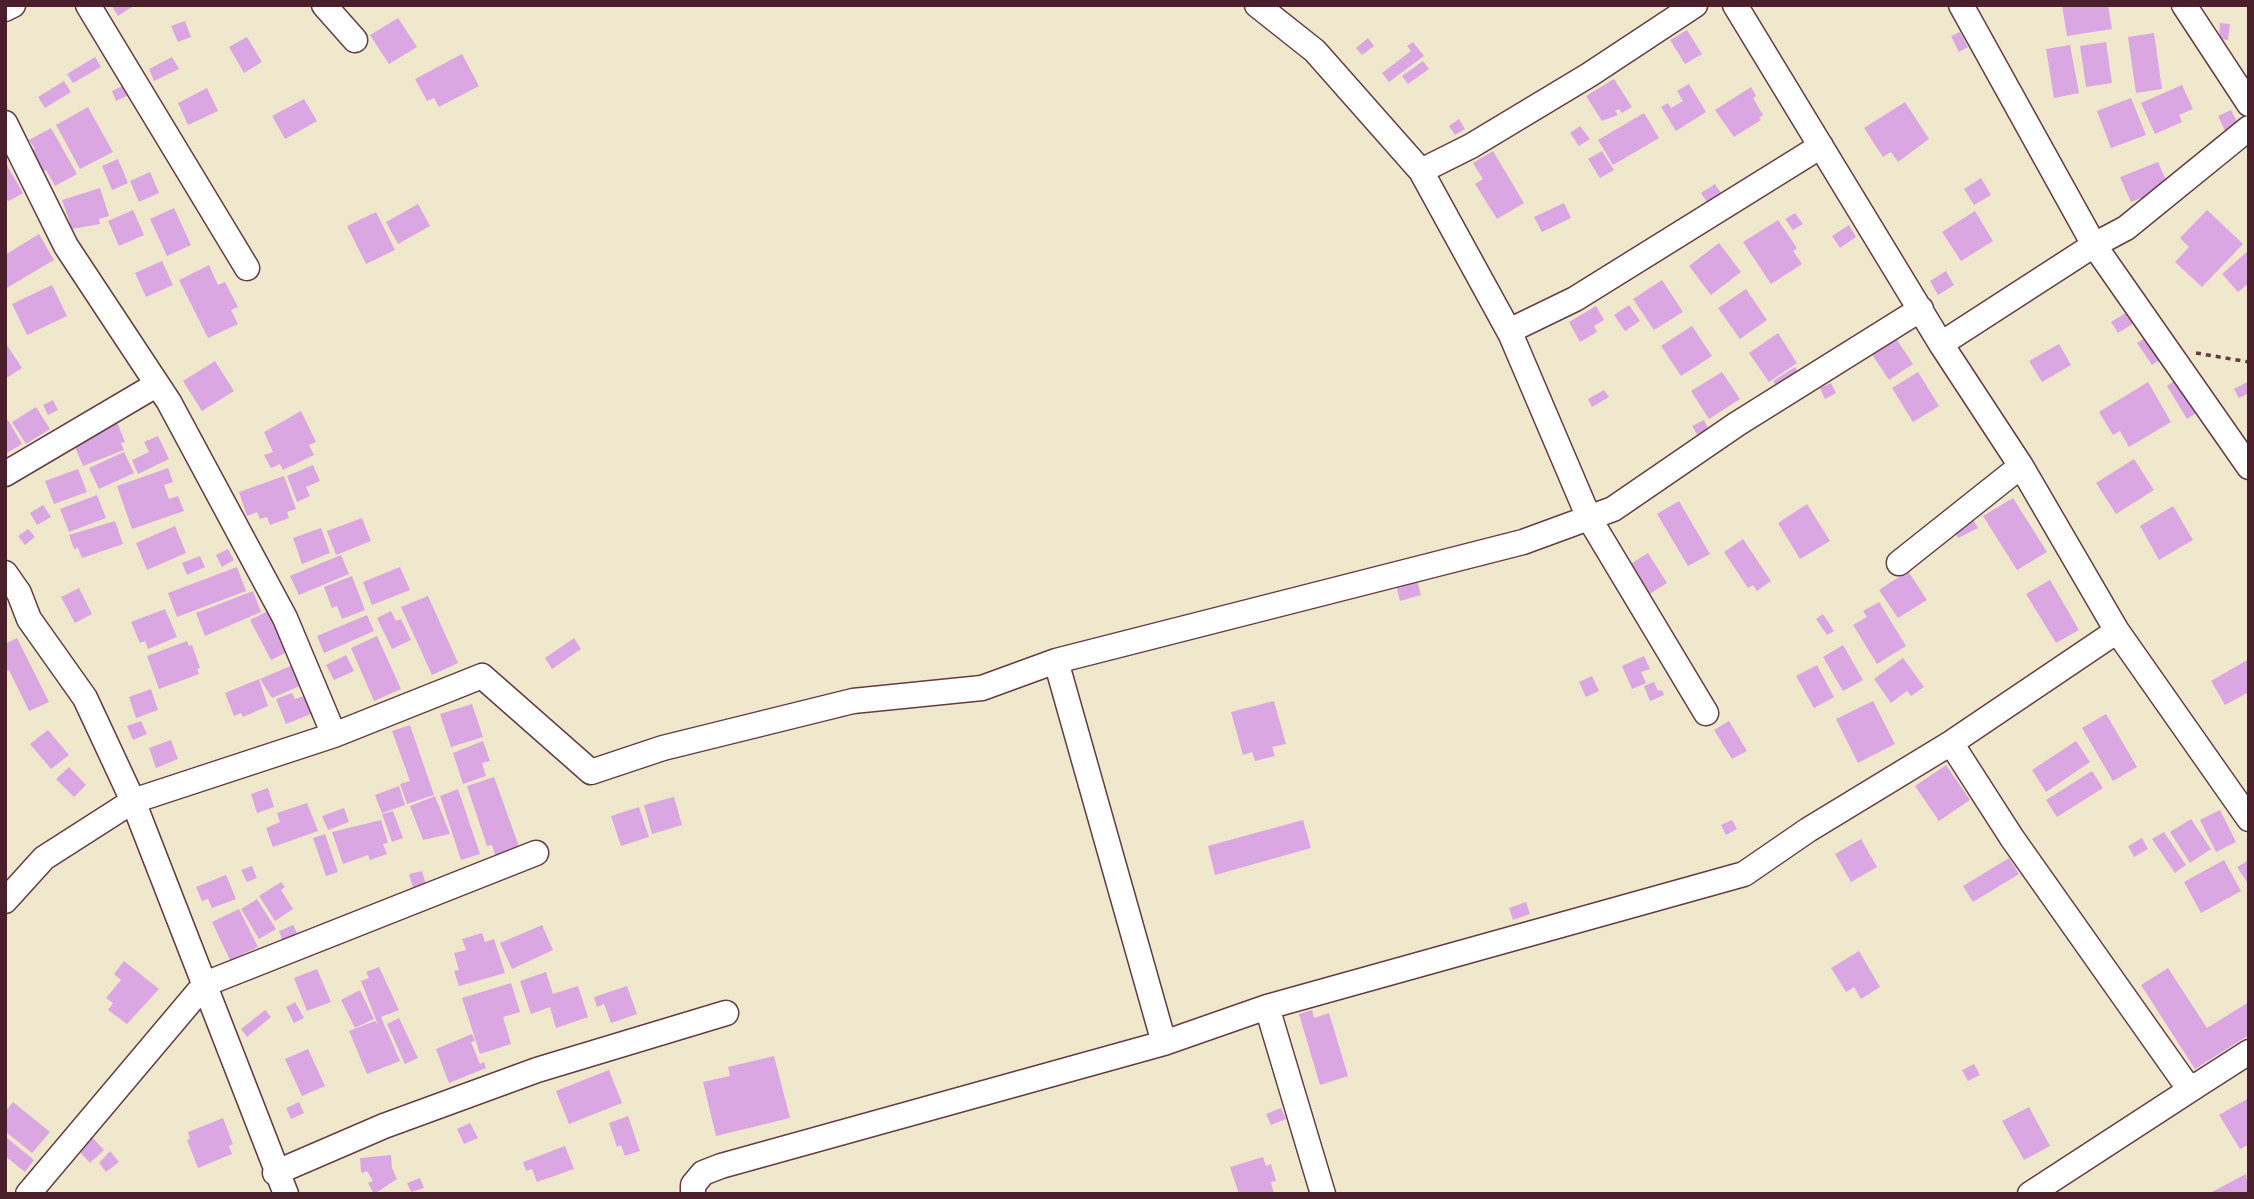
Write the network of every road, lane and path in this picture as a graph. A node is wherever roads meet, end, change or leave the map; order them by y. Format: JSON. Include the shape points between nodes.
{"nodes":[{"id":1,"x":13,"y":5,"type":"edge"},
{"id":2,"x":88,"y":5,"type":"edge"},
{"id":3,"x":324,"y":5,"type":"edge"},
{"id":4,"x":1257,"y":5,"type":"edge"},
{"id":5,"x":1695,"y":5,"type":"edge"},
{"id":6,"x":1735,"y":5,"type":"edge"},
{"id":7,"x":1961,"y":5,"type":"edge"},
{"id":8,"x":2184,"y":5,"type":"edge"},
{"id":9,"x":5,"y":9,"type":"edge"},
{"id":10,"x":355,"y":40,"type":"dead end"},
{"id":11,"x":2249,"y":104,"type":"edge"},
{"id":12,"x":5,"y":123,"type":"edge"},
{"id":13,"x":2249,"y":128,"type":"edge"},
{"id":14,"x":1821,"y":146,"type":"junction"},
{"id":15,"x":1421,"y":170,"type":"junction"},
{"id":16,"x":2095,"y":245,"type":"junction"},
{"id":17,"x":247,"y":268,"type":"dead end"},
{"id":18,"x":1921,"y":309,"type":"junction"},
{"id":19,"x":1508,"y":331,"type":"junction"},
{"id":20,"x":1941,"y":344,"type":"junction"},
{"id":21,"x":2165,"y":347,"type":"junction"},
{"id":22,"x":2249,"y":362,"type":"edge"},
{"id":23,"x":156,"y":385,"type":"junction"},
{"id":24,"x":2021,"y":466,"type":"junction"},
{"id":25,"x":2249,"y":467,"type":"edge"},
{"id":26,"x":5,"y":474,"type":"edge"},
{"id":27,"x":1589,"y":518,"type":"junction"},
{"id":28,"x":1899,"y":563,"type":"dead end"},
{"id":29,"x":10,"y":592,"type":"edge"},
{"id":30,"x":2117,"y":631,"type":"junction"},
{"id":31,"x":1056,"y":661,"type":"junction"},
{"id":32,"x":1706,"y":713,"type":"dead end"},
{"id":33,"x":334,"y":735,"type":"junction"},
{"id":34,"x":1951,"y":743,"type":"junction"},
{"id":35,"x":133,"y":801,"type":"junction"},
{"id":36,"x":2249,"y":819,"type":"edge"},
{"id":37,"x":536,"y":853,"type":"dead end"},
{"id":38,"x":5,"y":901,"type":"edge"},
{"id":39,"x":205,"y":984,"type":"junction"},
{"id":40,"x":1267,"y":1007,"type":"junction"},
{"id":41,"x":726,"y":1013,"type":"dead end"},
{"id":42,"x":1164,"y":1043,"type":"junction"},
{"id":43,"x":2249,"y":1052,"type":"edge"},
{"id":44,"x":2196,"y":1086,"type":"junction"},
{"id":45,"x":281,"y":1184,"type":"edge"},
{"id":46,"x":28,"y":1194,"type":"edge"},
{"id":47,"x":693,"y":1194,"type":"edge"},
{"id":48,"x":1323,"y":1194,"type":"edge"},
{"id":49,"x":2030,"y":1194,"type":"edge"}],
"edges":[{"from":1,"to":9,"type":"street"},
{"from":2,"to":17,"type":"street"},
{"from":3,"to":10,"type":"street"},
{"from":4,"to":15,"type":"street","via":[[1315,51]]},
{"from":5,"to":15,"type":"street","via":[[1471,146]]},
{"from":6,"to":14,"type":"street"},
{"from":7,"to":16,"type":"street"},
{"from":8,"to":11,"type":"street"},
{"from":12,"to":23,"type":"street","via":[[66,246]]},
{"from":13,"to":16,"type":"street","via":[[2126,228]]},
{"from":14,"to":18,"type":"street"},
{"from":14,"to":19,"type":"street","via":[[1575,299]]},
{"from":15,"to":19,"type":"street"},
{"from":16,"to":20,"type":"street"},
{"from":16,"to":21,"type":"street"},
{"from":18,"to":20,"type":"street"},
{"from":18,"to":27,"type":"street","via":[[1737,424],[1613,509]]},
{"from":19,"to":27,"type":"street"},
{"from":20,"to":24,"type":"street"},
{"from":21,"to":22,"type":"path"},
{"from":21,"to":25,"type":"street"},
{"from":23,"to":26,"type":"street"},
{"from":23,"to":33,"type":"street","via":[[285,618]]},
{"from":24,"to":28,"type":"street"},
{"from":24,"to":30,"type":"street"},
{"from":27,"to":31,"type":"street","via":[[1523,542]]},
{"from":27,"to":32,"type":"street"},
{"from":29,"to":35,"type":"street","via":[[85,698]]},
{"from":30,"to":34,"type":"street"},
{"from":30,"to":36,"type":"street"},
{"from":31,"to":33,"type":"street","via":[[982,688],[853,701],[663,748],[591,772],[482,676]]},
{"from":31,"to":42,"type":"street"},
{"from":33,"to":35,"type":"street"},
{"from":34,"to":40,"type":"street","via":[[1744,874]]},
{"from":34,"to":44,"type":"street","via":[[2012,838],[2185,1083]]},
{"from":35,"to":38,"type":"street","via":[[44,858]]},
{"from":35,"to":39,"type":"street"},
{"from":37,"to":39,"type":"street"},
{"from":39,"to":45,"type":"street"},
{"from":39,"to":46,"type":"street"},
{"from":40,"to":42,"type":"street"},
{"from":40,"to":48,"type":"street"},
{"from":41,"to":45,"type":"street","via":[[537,1070],[384,1126]]},
{"from":42,"to":47,"type":"street","via":[[721,1166],[703,1173],[693,1185]]},
{"from":43,"to":44,"type":"street"},
{"from":44,"to":49,"type":"street"}]}
